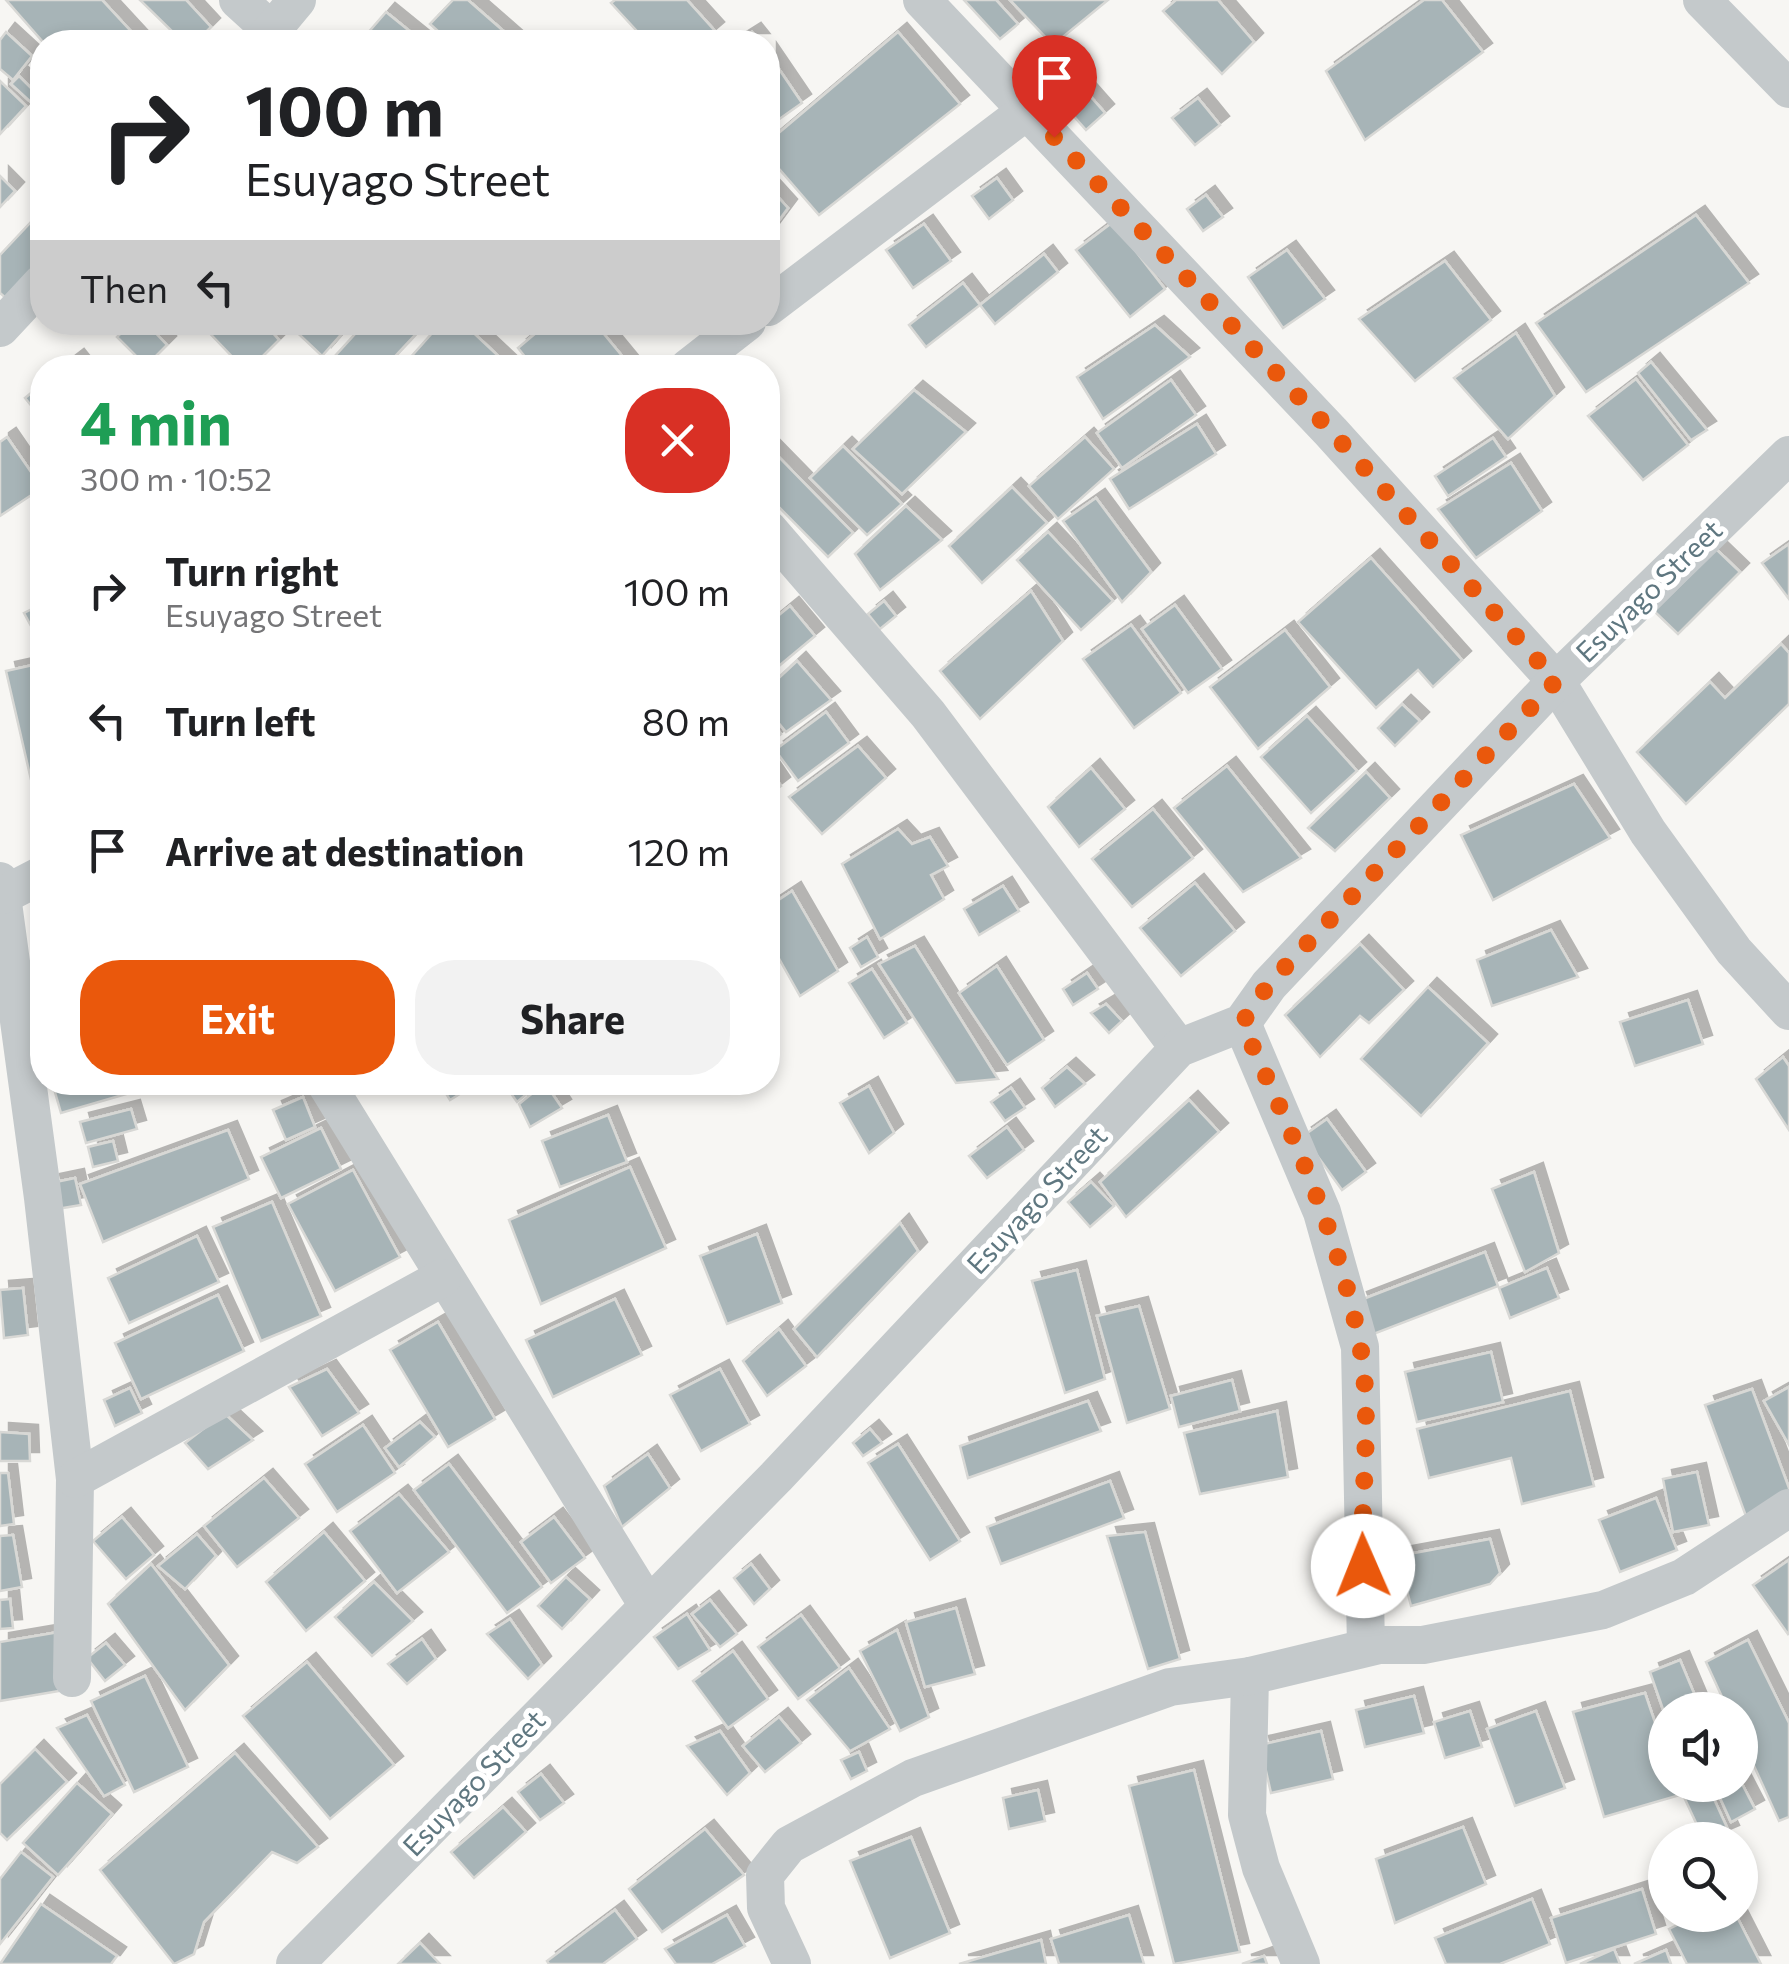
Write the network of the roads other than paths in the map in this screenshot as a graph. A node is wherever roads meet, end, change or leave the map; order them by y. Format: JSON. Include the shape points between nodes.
{"nodes":[{"id":1,"x":238,"y":0,"type":"edge"},
{"id":2,"x":297,"y":0,"type":"edge"},
{"id":3,"x":922,"y":0,"type":"edge"},
{"id":4,"x":1702,"y":0,"type":"edge"},
{"id":5,"x":261,"y":30,"type":"edge"},
{"id":6,"x":271,"y":30,"type":"edge"},
{"id":7,"x":1789,"y":89,"type":"edge"},
{"id":8,"x":1028,"y":110,"type":"junction"},
{"id":9,"x":30,"y":295,"type":"edge"},
{"id":10,"x":780,"y":298,"type":"edge"},
{"id":11,"x":2,"y":324,"type":"edge"},
{"id":12,"x":730,"y":335,"type":"edge"},
{"id":13,"x":705,"y":355,"type":"edge"},
{"id":14,"x":1789,"y":455,"type":"edge"},
{"id":15,"x":780,"y":543,"type":"edge"},
{"id":16,"x":1556,"y":681,"type":"junction"},
{"id":17,"x":30,"y":878,"type":"edge"},
{"id":18,"x":2,"y":888,"type":"edge"},
{"id":19,"x":1789,"y":1011,"type":"edge"},
{"id":20,"x":1242,"y":1023,"type":"junction"},
{"id":21,"x":1180,"y":1048,"type":"junction"},
{"id":22,"x":332,"y":1095,"type":"edge"},
{"id":23,"x":442,"y":1278,"type":"junction"},
{"id":24,"x":75,"y":1479,"type":"junction"},
{"id":25,"x":1789,"y":1508,"type":"edge"},
{"id":26,"x":647,"y":1604,"type":"junction"},
{"id":27,"x":1366,"y":1647,"type":"junction"},
{"id":28,"x":1250,"y":1676,"type":"junction"},
{"id":29,"x":72,"y":1678,"type":"dead end"},
{"id":30,"x":295,"y":1964,"type":"edge"},
{"id":31,"x":792,"y":1964,"type":"edge"},
{"id":32,"x":1301,"y":1964,"type":"edge"}],
"edges":[{"from":1,"to":5,"type":"street"},
{"from":2,"to":6,"type":"street"},
{"from":3,"to":8,"type":"street"},
{"from":4,"to":7,"type":"street"},
{"from":8,"to":10,"type":"street"},
{"from":8,"to":16,"type":"street"},
{"from":9,"to":11,"type":"street"},
{"from":12,"to":13,"type":"street"},
{"from":14,"to":16,"type":"street","name":"Esuyago Street"},
{"from":15,"to":21,"type":"street","via":[[928,714]]},
{"from":16,"to":19,"type":"street","via":[[1659,847],[1734,951]]},
{"from":16,"to":20,"type":"street","name":"Esuyago Street","via":[[1269,984]]},
{"from":17,"to":18,"type":"street"},
{"from":18,"to":24,"type":"street"},
{"from":20,"to":21,"type":"street","name":"Esuyago Street"},
{"from":20,"to":27,"type":"street","via":[[1322,1212],[1360,1347]]},
{"from":21,"to":26,"type":"street","name":"Esuyago Street","via":[[776,1477]]},
{"from":22,"to":23,"type":"street"},
{"from":23,"to":24,"type":"street"},
{"from":23,"to":26,"type":"street"},
{"from":24,"to":29,"type":"street"},
{"from":25,"to":27,"type":"street","via":[[1684,1577],[1603,1610],[1423,1645]]},
{"from":26,"to":30,"type":"street","name":"Esuyago Street"},
{"from":27,"to":28,"type":"street"},
{"from":28,"to":31,"type":"street","via":[[1137,1696],[1026,1742],[913,1778],[788,1845],[765,1875],[766,1908]]},
{"from":28,"to":32,"type":"street","via":[[1247,1815]]}]}
